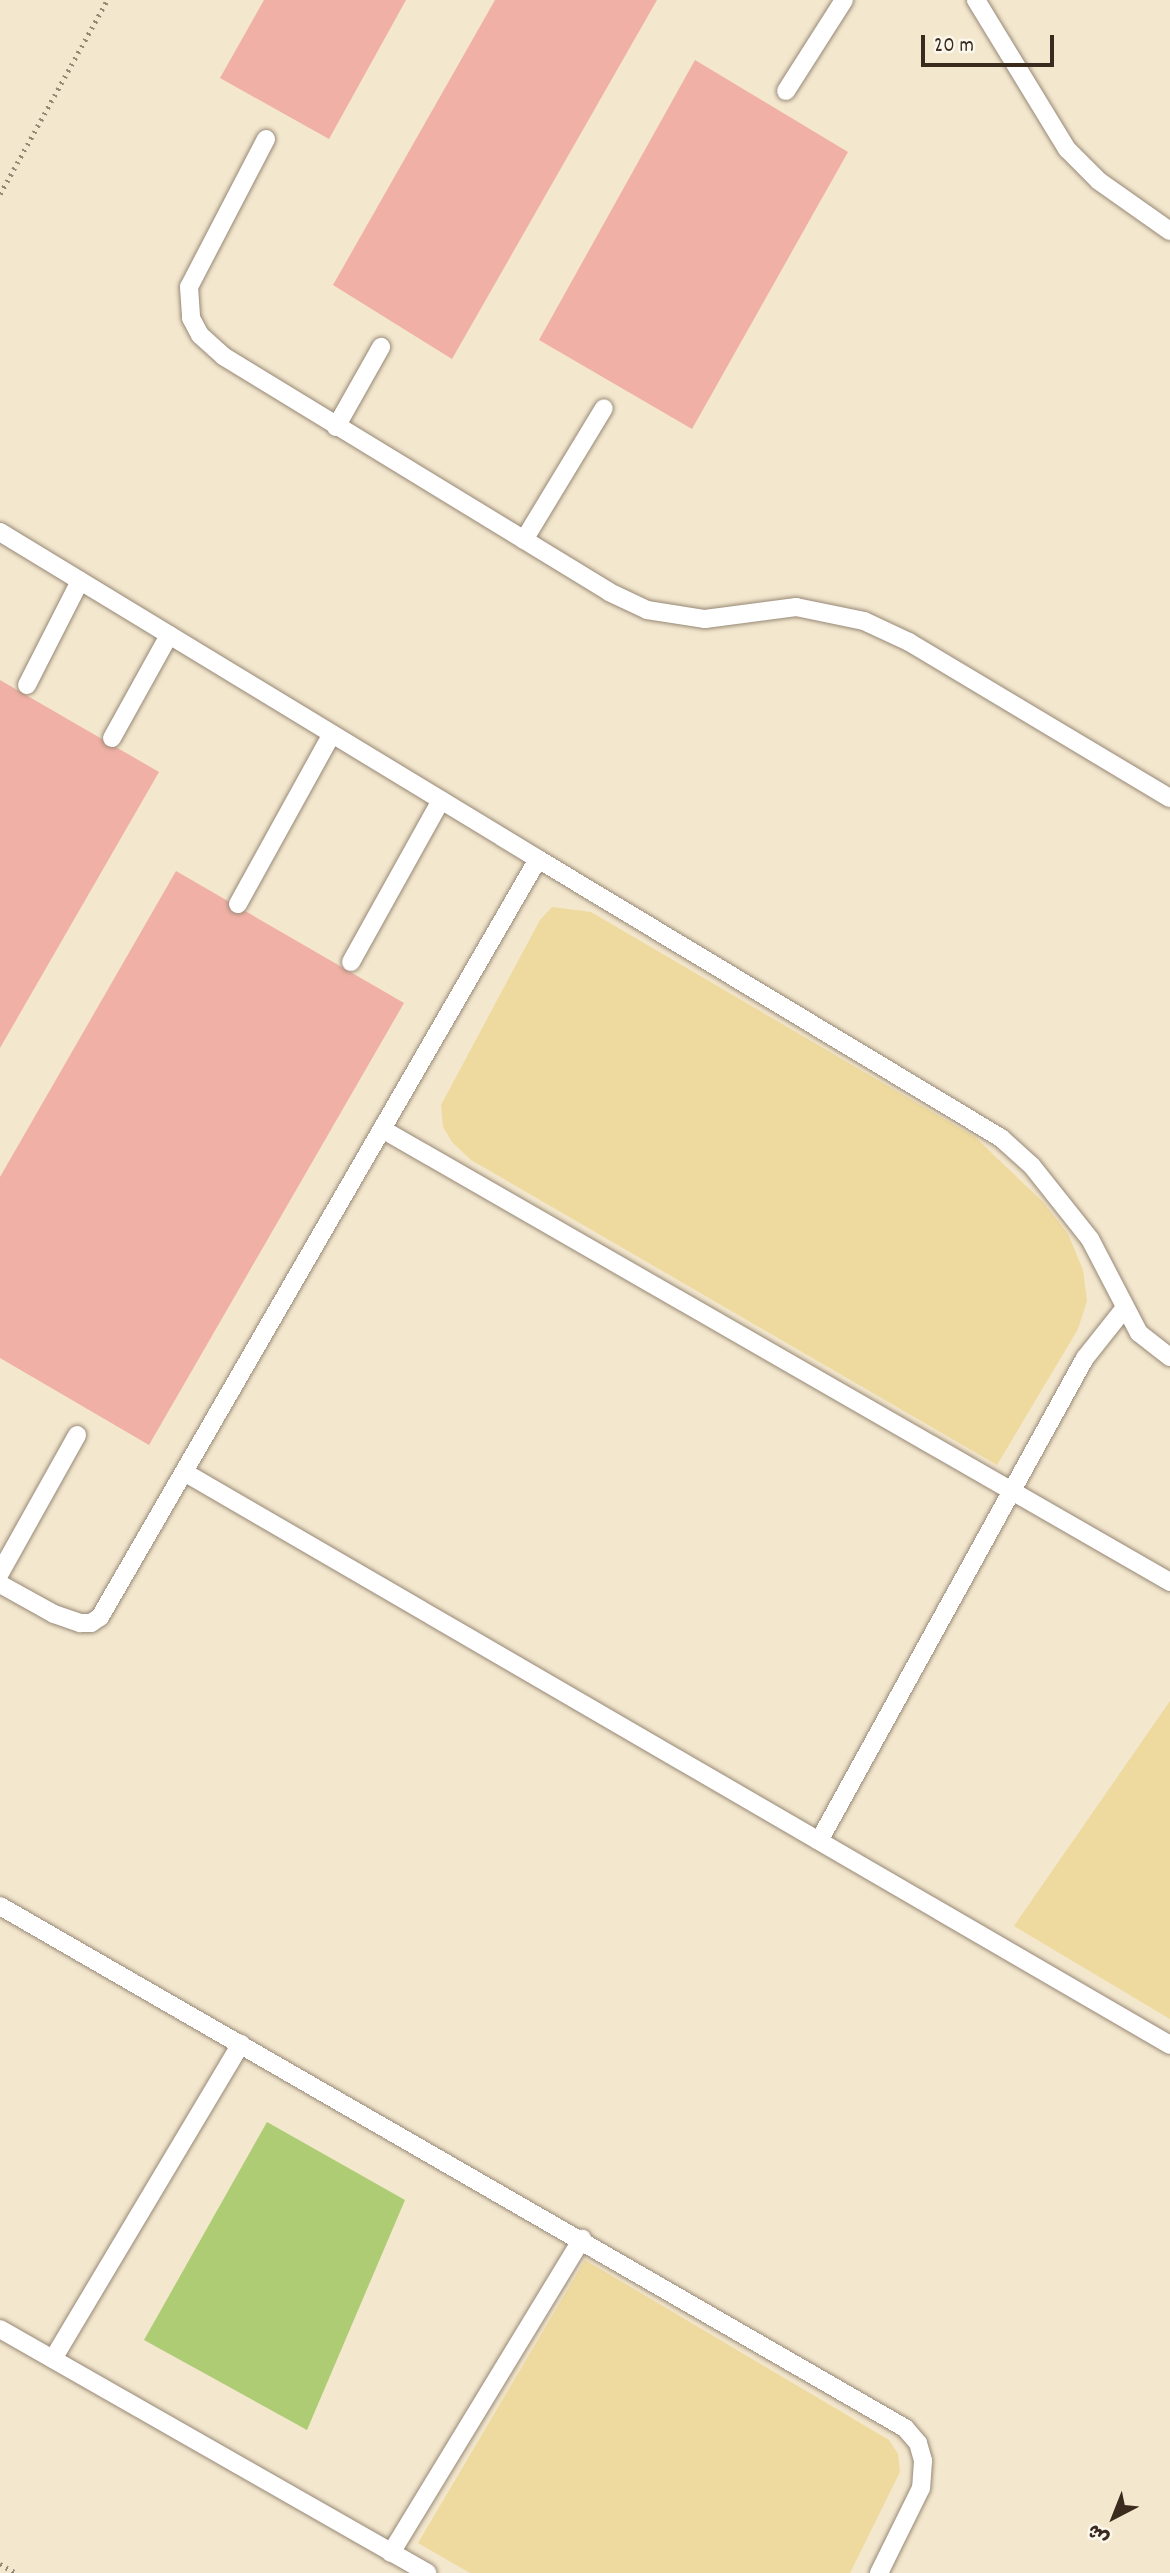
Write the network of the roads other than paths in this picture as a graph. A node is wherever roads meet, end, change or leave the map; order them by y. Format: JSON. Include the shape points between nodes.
{"nodes":[{"id":1,"x":844,"y":0,"type":"edge"},
{"id":2,"x":976,"y":0,"type":"edge"},
{"id":3,"x":786,"y":92,"type":"dead end"},
{"id":4,"x":266,"y":139,"type":"dead end"},
{"id":5,"x":1170,"y":231,"type":"edge"},
{"id":6,"x":381,"y":347,"type":"dead end"},
{"id":7,"x":604,"y":408,"type":"dead end"},
{"id":8,"x":335,"y":427,"type":"junction"},
{"id":9,"x":0,"y":532,"type":"edge"},
{"id":10,"x":524,"y":540,"type":"junction"},
{"id":11,"x":80,"y":581,"type":"junction"},
{"id":12,"x":169,"y":635,"type":"junction"},
{"id":13,"x":27,"y":685,"type":"dead end"},
{"id":14,"x":332,"y":734,"type":"junction"},
{"id":15,"x":113,"y":738,"type":"dead end"},
{"id":16,"x":1170,"y":798,"type":"edge"},
{"id":17,"x":441,"y":800,"type":"junction"},
{"id":18,"x":538,"y":859,"type":"junction"},
{"id":19,"x":238,"y":904,"type":"dead end"},
{"id":20,"x":351,"y":962,"type":"dead end"},
{"id":21,"x":382,"y":1129,"type":"junction"},
{"id":22,"x":1124,"y":1309,"type":"junction"},
{"id":23,"x":1170,"y":1357,"type":"edge"},
{"id":24,"x":77,"y":1435,"type":"dead end"},
{"id":25,"x":184,"y":1472,"type":"junction"},
{"id":26,"x":1012,"y":1491,"type":"junction"},
{"id":27,"x":0,"y":1573,"type":"edge"},
{"id":28,"x":1170,"y":1582,"type":"edge"},
{"id":29,"x":0,"y":1584,"type":"edge"},
{"id":30,"x":818,"y":1841,"type":"junction"},
{"id":31,"x":0,"y":1906,"type":"edge"},
{"id":32,"x":241,"y":2044,"type":"junction"},
{"id":33,"x":1170,"y":2045,"type":"edge"},
{"id":34,"x":582,"y":2239,"type":"junction"},
{"id":35,"x":0,"y":2329,"type":"edge"},
{"id":36,"x":53,"y":2359,"type":"junction"},
{"id":37,"x":391,"y":2553,"type":"junction"},
{"id":38,"x":427,"y":2573,"type":"edge"},
{"id":39,"x":879,"y":2573,"type":"edge"}],
"edges":[{"from":1,"to":3,"type":"lane"},
{"from":2,"to":5,"type":"lane","via":[[1067,149],[1099,181]]},
{"from":4,"to":8,"type":"lane","via":[[196,268],[189,309],[200,335],[223,356]]},
{"from":6,"to":8,"type":"lane"},
{"from":7,"to":10,"type":"lane"},
{"from":8,"to":10,"type":"lane"},
{"from":9,"to":11,"type":"lane"},
{"from":10,"to":16,"type":"lane","via":[[609,592],[669,615],[705,619],[796,607],[864,621],[909,642]]},
{"from":11,"to":12,"type":"lane"},
{"from":11,"to":13,"type":"lane"},
{"from":12,"to":14,"type":"lane"},
{"from":12,"to":15,"type":"lane"},
{"from":14,"to":17,"type":"lane"},
{"from":14,"to":19,"type":"lane"},
{"from":17,"to":18,"type":"lane"},
{"from":17,"to":20,"type":"lane"},
{"from":18,"to":21,"type":"lane"},
{"from":18,"to":22,"type":"lane","via":[[1001,1138],[1032,1166],[1083,1230]]},
{"from":21,"to":25,"type":"lane"},
{"from":21,"to":26,"type":"lane"},
{"from":22,"to":23,"type":"lane","via":[[1139,1333]]},
{"from":22,"to":26,"type":"lane","via":[[1085,1358]]},
{"from":24,"to":27,"type":"lane"},
{"from":25,"to":29,"type":"lane","via":[[100,1617],[91,1623],[54,1615]]},
{"from":25,"to":30,"type":"lane"},
{"from":26,"to":28,"type":"lane"},
{"from":26,"to":30,"type":"lane"},
{"from":30,"to":33,"type":"lane"},
{"from":31,"to":32,"type":"lane"},
{"from":32,"to":34,"type":"lane"},
{"from":32,"to":36,"type":"lane"},
{"from":34,"to":37,"type":"lane"},
{"from":34,"to":39,"type":"lane","via":[[905,2428],[918,2443],[923,2461],[921,2488]]},
{"from":35,"to":36,"type":"lane"},
{"from":36,"to":37,"type":"lane"},
{"from":37,"to":38,"type":"lane"}]}
